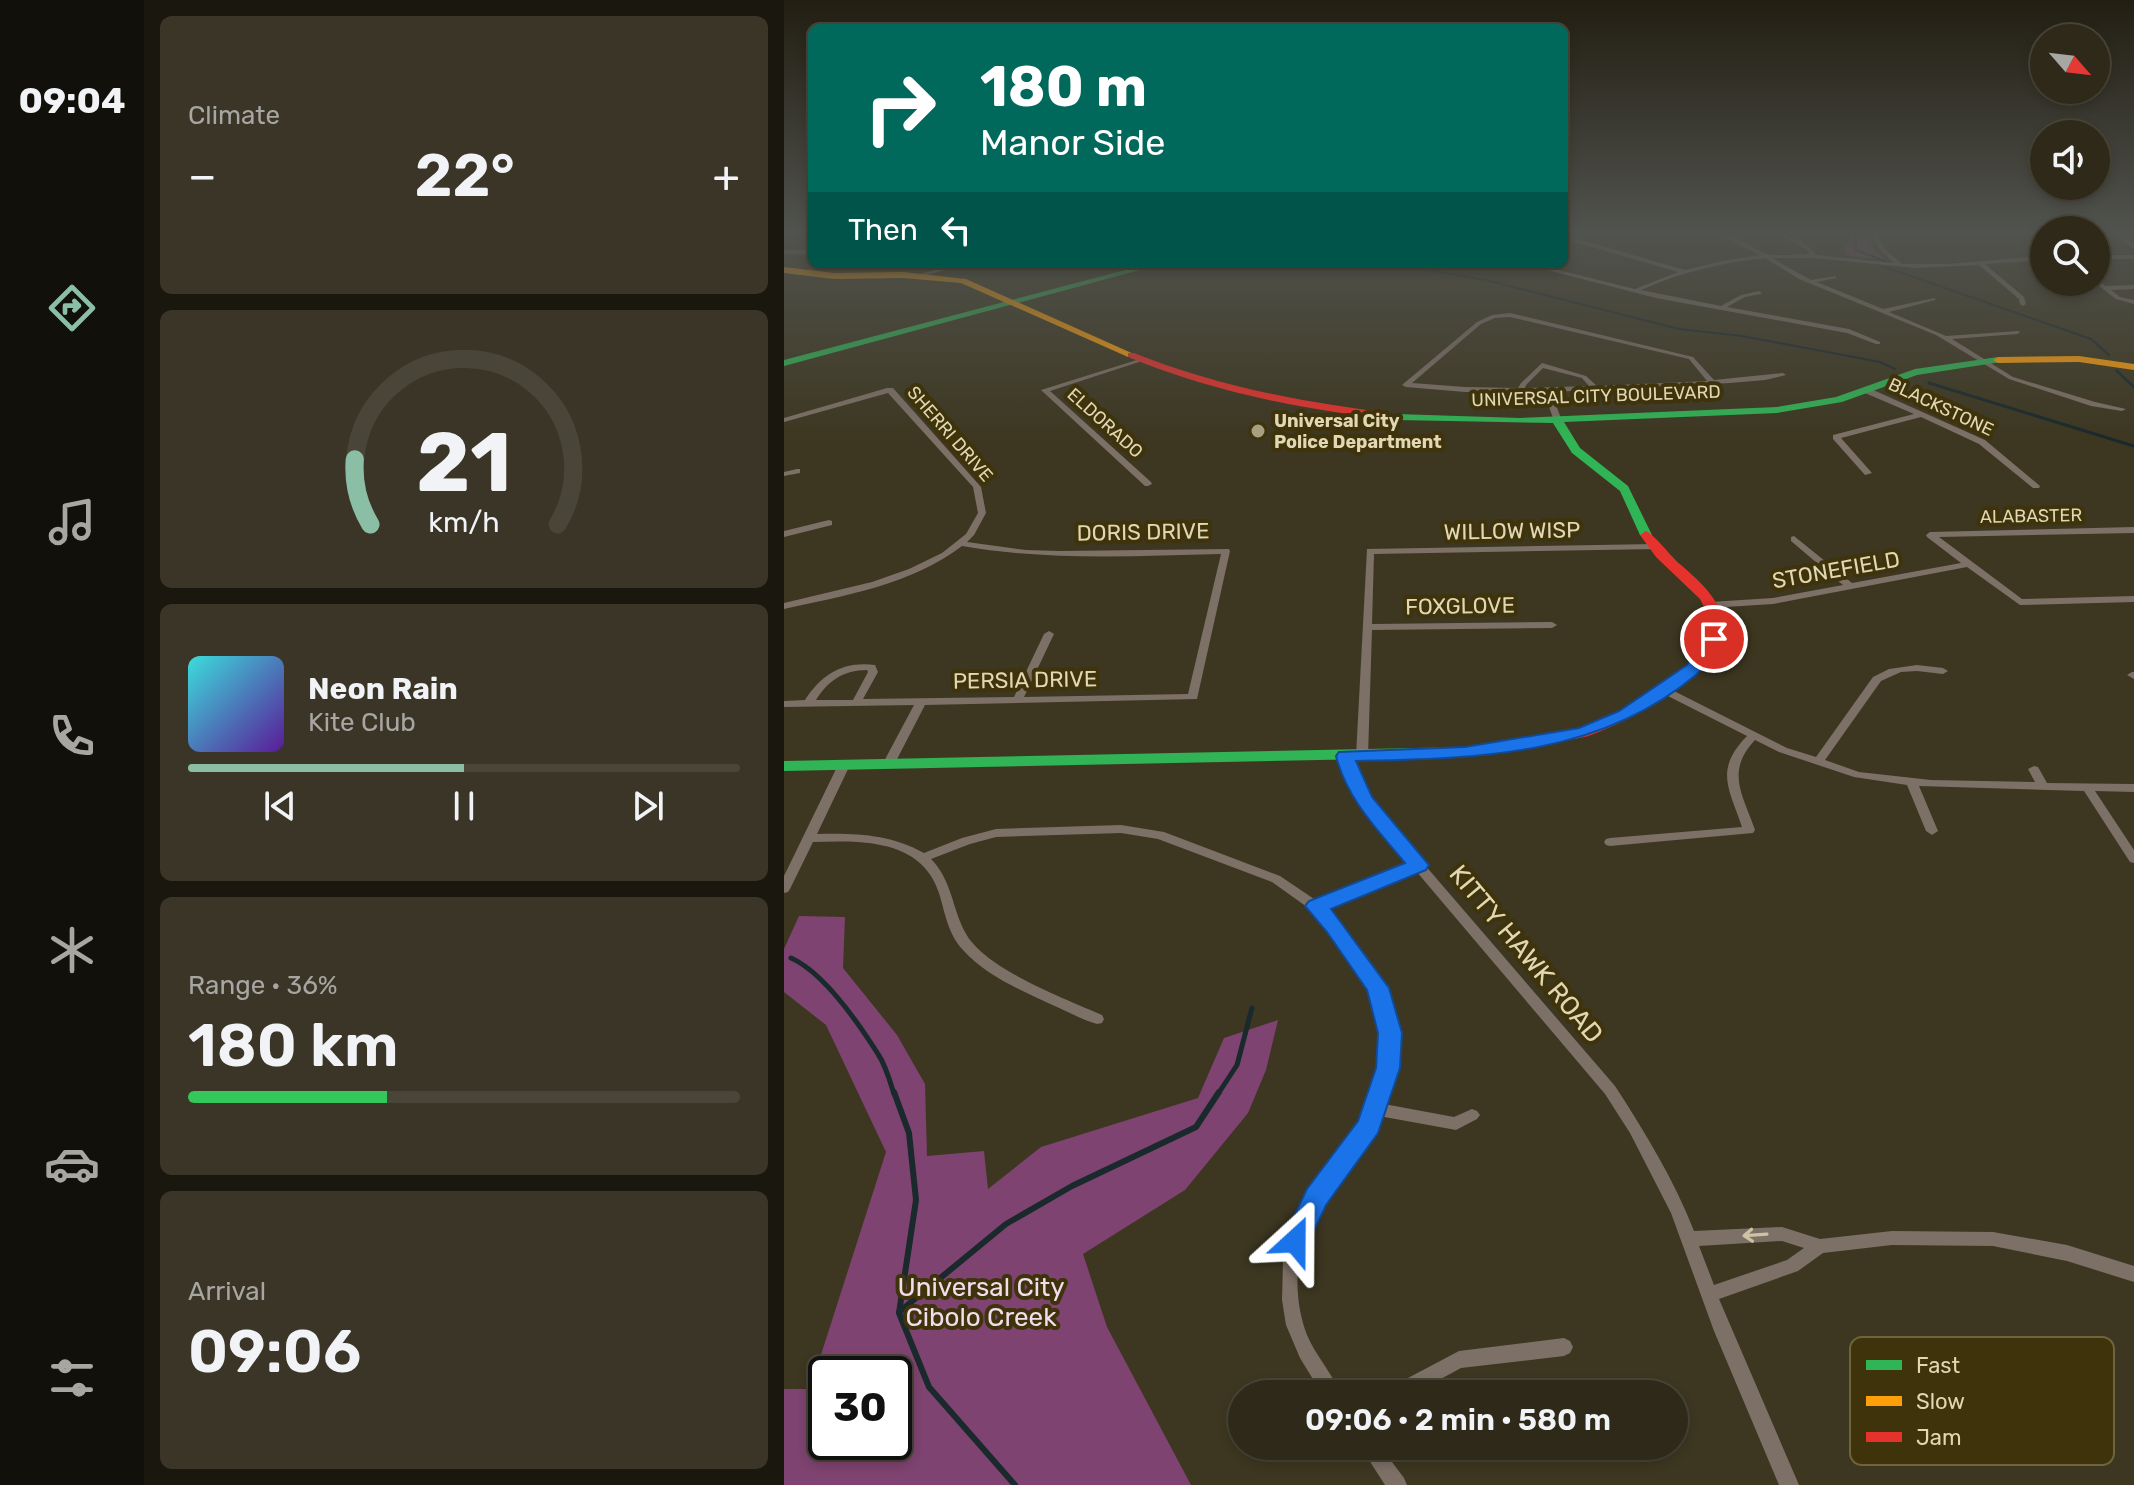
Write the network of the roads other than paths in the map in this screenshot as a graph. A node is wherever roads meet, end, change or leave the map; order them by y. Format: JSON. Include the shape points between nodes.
{"nodes":[{"id":1,"x":1010,"y":299,"type":"edge"},
{"id":2,"x":1024,"y":299,"type":"edge"},
{"id":3,"x":1681,"y":299,"type":"edge"},
{"id":4,"x":1737,"y":299,"type":"edge"},
{"id":5,"x":1853,"y":299,"type":"edge"},
{"id":6,"x":1932,"y":299,"type":"edge"},
{"id":7,"x":2022,"y":299,"type":"edge"},
{"id":8,"x":1014,"y":302,"type":"junction"},
{"id":9,"x":2023,"y":304,"type":"dead end"},
{"id":10,"x":1723,"y":307,"type":"junction"},
{"id":11,"x":1882,"y":311,"type":"junction"},
{"id":12,"x":2017,"y":332,"type":"dead end"},
{"id":13,"x":1945,"y":338,"type":"junction"},
{"id":14,"x":1878,"y":343,"type":"dead end"},
{"id":15,"x":1142,"y":360,"type":"junction"},
{"id":16,"x":1981,"y":360,"type":"junction"},
{"id":17,"x":784,"y":363,"type":"edge"},
{"id":18,"x":2134,"y":364,"type":"edge"},
{"id":19,"x":1783,"y":375,"type":"dead end"},
{"id":20,"x":1712,"y":382,"type":"junction"},
{"id":21,"x":1595,"y":388,"type":"junction"},
{"id":22,"x":1521,"y":390,"type":"junction"},
{"id":23,"x":1547,"y":390,"type":"junction"},
{"id":24,"x":1868,"y":391,"type":"junction"},
{"id":25,"x":2122,"y":409,"type":"dead end"},
{"id":26,"x":1921,"y":415,"type":"junction"},
{"id":27,"x":784,"y":420,"type":"edge"},
{"id":28,"x":1558,"y":421,"type":"junction"},
{"id":29,"x":797,"y":471,"type":"dead end"},
{"id":30,"x":1868,"y":473,"type":"dead end"},
{"id":31,"x":784,"y":474,"type":"edge"},
{"id":32,"x":1148,"y":484,"type":"dead end"},
{"id":33,"x":2036,"y":486,"type":"dead end"},
{"id":34,"x":829,"y":523,"type":"dead end"},
{"id":35,"x":2134,"y":530,"type":"edge"},
{"id":36,"x":784,"y":534,"type":"edge"},
{"id":37,"x":1794,"y":539,"type":"dead end"},
{"id":38,"x":960,"y":543,"type":"junction"},
{"id":39,"x":1655,"y":547,"type":"junction"},
{"id":40,"x":1968,"y":564,"type":"junction"},
{"id":41,"x":1850,"y":586,"type":"junction"},
{"id":42,"x":2134,"y":599,"type":"edge"},
{"id":43,"x":1710,"y":605,"type":"junction"},
{"id":44,"x":784,"y":606,"type":"edge"},
{"id":45,"x":1552,"y":625,"type":"dead end"},
{"id":46,"x":1368,"y":627,"type":"junction"},
{"id":47,"x":1049,"y":634,"type":"dead end"},
{"id":48,"x":1943,"y":671,"type":"dead end"},
{"id":49,"x":1664,"y":690,"type":"junction"},
{"id":50,"x":1193,"y":697,"type":"joint"},
{"id":51,"x":1017,"y":701,"type":"junction"},
{"id":52,"x":921,"y":702,"type":"junction"},
{"id":53,"x":809,"y":703,"type":"junction"},
{"id":54,"x":856,"y":703,"type":"junction"},
{"id":55,"x":784,"y":704,"type":"edge"},
{"id":56,"x":1754,"y":735,"type":"junction"},
{"id":57,"x":1354,"y":756,"type":"junction"},
{"id":58,"x":1818,"y":763,"type":"junction"},
{"id":59,"x":844,"y":765,"type":"junction"},
{"id":60,"x":888,"y":765,"type":"junction"},
{"id":61,"x":784,"y":766,"type":"edge"},
{"id":62,"x":2034,"y":769,"type":"dead end"},
{"id":63,"x":1912,"y":784,"type":"junction"},
{"id":64,"x":2043,"y":786,"type":"junction"},
{"id":65,"x":2087,"y":787,"type":"junction"},
{"id":66,"x":2134,"y":788,"type":"edge"},
{"id":67,"x":1932,"y":831,"type":"dead end"},
{"id":68,"x":809,"y":838,"type":"junction"},
{"id":69,"x":1610,"y":842,"type":"dead end"},
{"id":70,"x":923,"y":858,"type":"junction"},
{"id":71,"x":2134,"y":859,"type":"edge"},
{"id":72,"x":1419,"y":865,"type":"junction"},
{"id":73,"x":784,"y":889,"type":"edge"},
{"id":74,"x":1316,"y":906,"type":"junction"},
{"id":75,"x":1097,"y":1019,"type":"dead end"},
{"id":76,"x":1377,"y":1109,"type":"junction"},
{"id":77,"x":1472,"y":1115,"type":"dead end"},
{"id":78,"x":1688,"y":1239,"type":"junction"},
{"id":79,"x":1820,"y":1246,"type":"junction"},
{"id":80,"x":2134,"y":1274,"type":"edge"},
{"id":81,"x":1710,"y":1294,"type":"junction"},
{"id":82,"x":1564,"y":1347,"type":"dead end"},
{"id":83,"x":1323,"y":1380,"type":"edge"},
{"id":84,"x":1421,"y":1380,"type":"edge"},
{"id":85,"x":1379,"y":1460,"type":"edge"},
{"id":86,"x":1397,"y":1485,"type":"edge"},
{"id":87,"x":1789,"y":1485,"type":"edge"}],
"edges":[{"from":1,"to":8,"type":"street","name":"UNIVERSAL CITY BOULEVARD"},
{"from":2,"to":8,"type":"street"},
{"from":3,"to":10,"type":"street"},
{"from":4,"to":10,"type":"street"},
{"from":5,"to":11,"type":"street"},
{"from":6,"to":11,"type":"street"},
{"from":7,"to":9,"type":"street"},
{"from":8,"to":15,"type":"street","name":"UNIVERSAL CITY BOULEVARD"},
{"from":8,"to":17,"type":"street"},
{"from":10,"to":14,"type":"street","via":[[1849,331]]},
{"from":11,"to":13,"type":"street"},
{"from":12,"to":13,"type":"street"},
{"from":13,"to":16,"type":"street"},
{"from":15,"to":28,"type":"street","name":"UNIVERSAL CITY BOULEVARD","via":[[1235,392],[1341,411]]},
{"from":15,"to":32,"type":"street","name":"ELDORADO","via":[[1045,390]]},
{"from":16,"to":18,"type":"street","name":"UNIVERSAL CITY BOULEVARD"},
{"from":16,"to":24,"type":"street","name":"UNIVERSAL CITY BOULEVARD","via":[[1915,372]]},
{"from":16,"to":25,"type":"street","via":[[2020,382]]},
{"from":19,"to":20,"type":"street"},
{"from":20,"to":21,"type":"street"},
{"from":20,"to":22,"type":"street","via":[[1691,358],[1500,312],[1479,323],[1406,385]]},
{"from":21,"to":22,"type":"street","via":[[1584,377],[1542,365]]},
{"from":21,"to":23,"type":"street"},
{"from":22,"to":23,"type":"street"},
{"from":23,"to":28,"type":"street"},
{"from":24,"to":26,"type":"street","name":"BLACKSTONE"},
{"from":24,"to":28,"type":"street","name":"UNIVERSAL CITY BOULEVARD","via":[[1777,410]]},
{"from":26,"to":30,"type":"street","via":[[1836,437]]},
{"from":26,"to":33,"type":"street","name":"BLACKSTONE","via":[[1982,442]]},
{"from":27,"to":38,"type":"street","name":"SHERRI DRIVE","via":[[890,390],[984,499],[982,519]]},
{"from":28,"to":39,"type":"street","via":[[1572,451],[1618,482],[1632,500]]},
{"from":29,"to":31,"type":"street"},
{"from":34,"to":36,"type":"street"},
{"from":35,"to":40,"type":"street","name":"ALABASTER","via":[[1930,535]]},
{"from":37,"to":41,"type":"street"},
{"from":38,"to":44,"type":"street","name":"SHERRI DRIVE","via":[[890,579]]},
{"from":38,"to":50,"type":"street","name":"DORIS DRIVE","via":[[1038,553],[1226,551]]},
{"from":39,"to":43,"type":"street"},
{"from":39,"to":46,"type":"street","name":"WILLOW WISP","via":[[1370,551]]},
{"from":40,"to":41,"type":"street","name":"STONEFIELD"},
{"from":40,"to":42,"type":"street","via":[[2020,602]]},
{"from":41,"to":43,"type":"street","name":"STONEFIELD","via":[[1773,601]]},
{"from":43,"to":49,"type":"street","via":[[1716,628],[1709,650]]},
{"from":45,"to":46,"type":"street","name":"FOXGLOVE"},
{"from":46,"to":57,"type":"street"},
{"from":47,"to":51,"type":"street"},
{"from":48,"to":58,"type":"street","via":[[1911,667],[1877,679]]},
{"from":49,"to":56,"type":"street"},
{"from":49,"to":57,"type":"street","via":[[1625,715],[1584,732],[1480,751]]},
{"from":50,"to":51,"type":"street","name":"PERSIA DRIVE"},
{"from":51,"to":52,"type":"street","name":"PERSIA DRIVE"},
{"from":52,"to":54,"type":"street","name":"PERSIA DRIVE"},
{"from":52,"to":60,"type":"street"},
{"from":53,"to":54,"type":"street","name":"PERSIA DRIVE"},
{"from":53,"to":54,"type":"street","via":[[832,674],[871,667]]},
{"from":53,"to":55,"type":"street","name":"PERSIA DRIVE"},
{"from":56,"to":58,"type":"street"},
{"from":56,"to":69,"type":"street","via":[[1736,752],[1731,771],[1749,830]]},
{"from":57,"to":60,"type":"street"},
{"from":57,"to":72,"type":"street","name":"KITTY HAWK ROAD","via":[[1350,774],[1363,800]]},
{"from":58,"to":63,"type":"street"},
{"from":59,"to":60,"type":"street"},
{"from":59,"to":61,"type":"street"},
{"from":59,"to":68,"type":"street"},
{"from":62,"to":64,"type":"street"},
{"from":63,"to":64,"type":"street"},
{"from":63,"to":67,"type":"street"},
{"from":64,"to":65,"type":"street"},
{"from":65,"to":66,"type":"street"},
{"from":65,"to":71,"type":"street"},
{"from":68,"to":70,"type":"street","via":[[881,840]]},
{"from":68,"to":73,"type":"street"},
{"from":70,"to":74,"type":"street","via":[[996,833],[1134,830],[1276,879]]},
{"from":70,"to":75,"type":"street","via":[[937,873],[959,935],[978,957]]},
{"from":72,"to":74,"type":"street"},
{"from":72,"to":78,"type":"street","name":"KITTY HAWK ROAD","via":[[1610,1090],[1678,1211]]},
{"from":74,"to":76,"type":"street","via":[[1378,988],[1390,1033]]},
{"from":76,"to":77,"type":"street","via":[[1456,1124]]},
{"from":76,"to":83,"type":"street","via":[[1308,1211],[1291,1258],[1295,1326]]},
{"from":79,"to":78,"type":"street","one_way":true,"via":[[1782,1234]]},
{"from":78,"to":81,"type":"street","name":"KITTY HAWK ROAD"},
{"from":79,"to":80,"type":"street","via":[[1892,1238],[1993,1239],[2067,1253]]},
{"from":79,"to":81,"type":"street","via":[[1792,1266]]},
{"from":81,"to":87,"type":"street","name":"KITTY HAWK ROAD"},
{"from":82,"to":84,"type":"street","via":[[1459,1360]]},
{"from":85,"to":86,"type":"street"}]}
